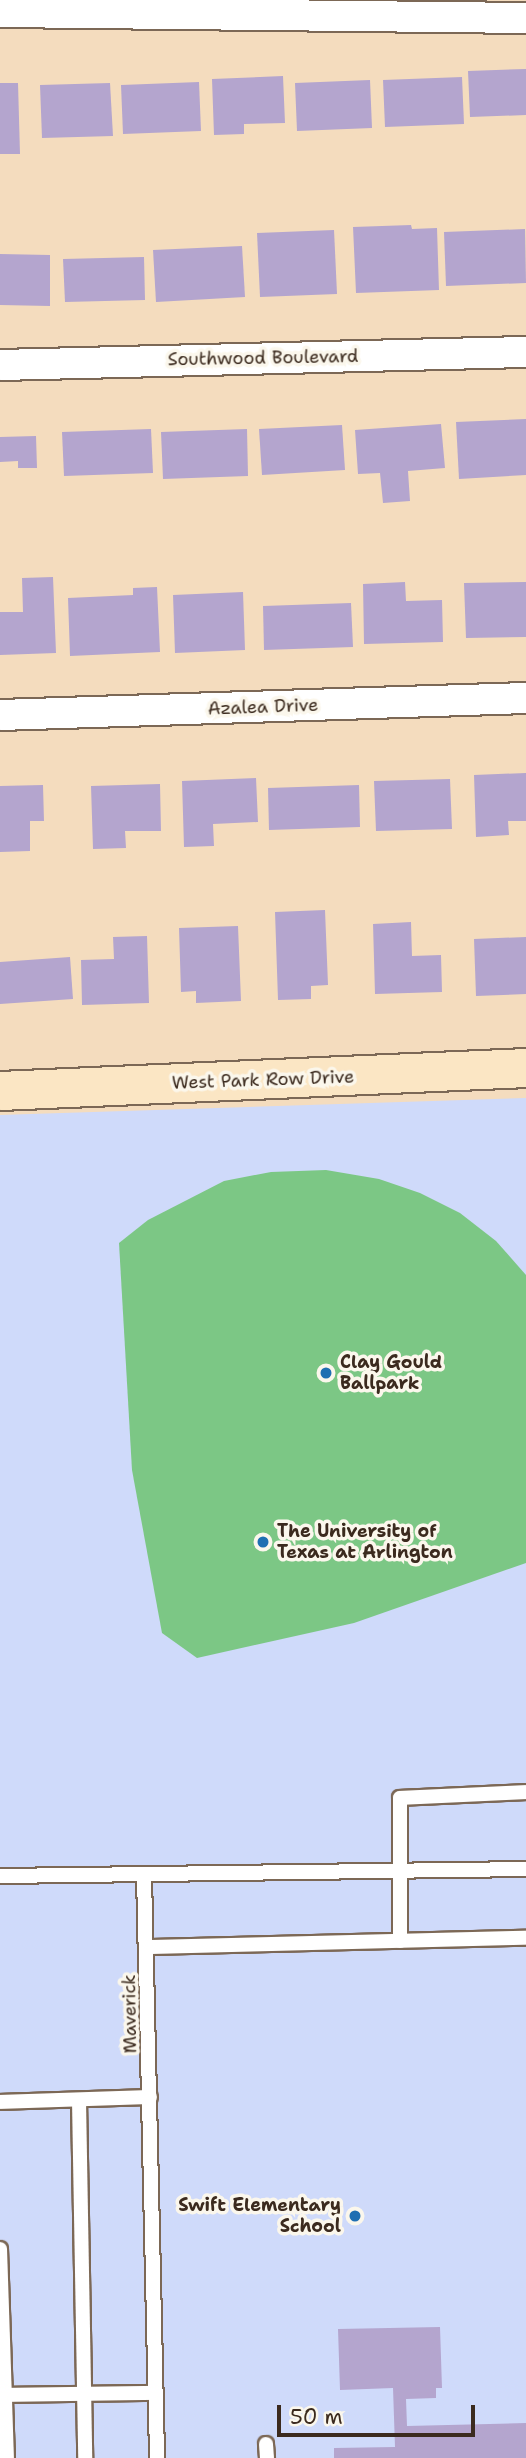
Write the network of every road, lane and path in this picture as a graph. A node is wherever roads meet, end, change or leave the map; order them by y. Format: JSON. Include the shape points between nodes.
{"nodes":[{"id":1,"x":0,"y":12,"type":"edge"},
{"id":2,"x":526,"y":18,"type":"edge"},
{"id":3,"x":526,"y":352,"type":"edge"},
{"id":4,"x":0,"y":365,"type":"edge"},
{"id":5,"x":526,"y":698,"type":"edge"},
{"id":6,"x":0,"y":715,"type":"edge"},
{"id":7,"x":526,"y":1068,"type":"edge"},
{"id":8,"x":0,"y":1091,"type":"edge"},
{"id":9,"x":526,"y":1792,"type":"edge"},
{"id":10,"x":526,"y":1869,"type":"edge"},
{"id":11,"x":400,"y":1871,"type":"junction"},
{"id":12,"x":144,"y":1874,"type":"junction"},
{"id":13,"x":0,"y":1876,"type":"edge"},
{"id":14,"x":526,"y":1938,"type":"edge"},
{"id":15,"x":400,"y":1941,"type":"junction"},
{"id":16,"x":148,"y":1947,"type":"junction"},
{"id":17,"x":150,"y":2097,"type":"junction"},
{"id":18,"x":79,"y":2100,"type":"junction"},
{"id":19,"x":0,"y":2102,"type":"edge"},
{"id":20,"x":0,"y":2249,"type":"edge"},
{"id":21,"x":84,"y":2393,"type":"junction"},
{"id":22,"x":155,"y":2393,"type":"junction"},
{"id":23,"x":5,"y":2395,"type":"junction"},
{"id":24,"x":7,"y":2458,"type":"edge"},
{"id":25,"x":85,"y":2458,"type":"edge"},
{"id":26,"x":157,"y":2458,"type":"edge"}],
"edges":[{"from":1,"to":2,"type":"street"},
{"from":3,"to":4,"type":"street","name":"Southwood Boulevard"},
{"from":5,"to":6,"type":"street","name":"Azalea Drive"},
{"from":7,"to":8,"type":"main road","name":"West Park Row Drive"},
{"from":9,"to":11,"type":"lane","via":[[400,1798]]},
{"from":10,"to":11,"type":"lane"},
{"from":11,"to":12,"type":"lane"},
{"from":11,"to":15,"type":"lane"},
{"from":12,"to":13,"type":"lane"},
{"from":12,"to":16,"type":"lane","name":"Maverick"},
{"from":14,"to":15,"type":"lane"},
{"from":15,"to":16,"type":"lane"},
{"from":16,"to":17,"type":"lane","name":"Maverick"},
{"from":17,"to":18,"type":"lane"},
{"from":17,"to":22,"type":"lane","name":"Maverick"},
{"from":18,"to":19,"type":"lane"},
{"from":18,"to":21,"type":"lane"},
{"from":20,"to":23,"type":"lane"},
{"from":21,"to":22,"type":"lane"},
{"from":21,"to":23,"type":"lane"},
{"from":21,"to":25,"type":"lane"},
{"from":22,"to":26,"type":"lane","name":"Maverick"},
{"from":23,"to":24,"type":"lane"}]}
